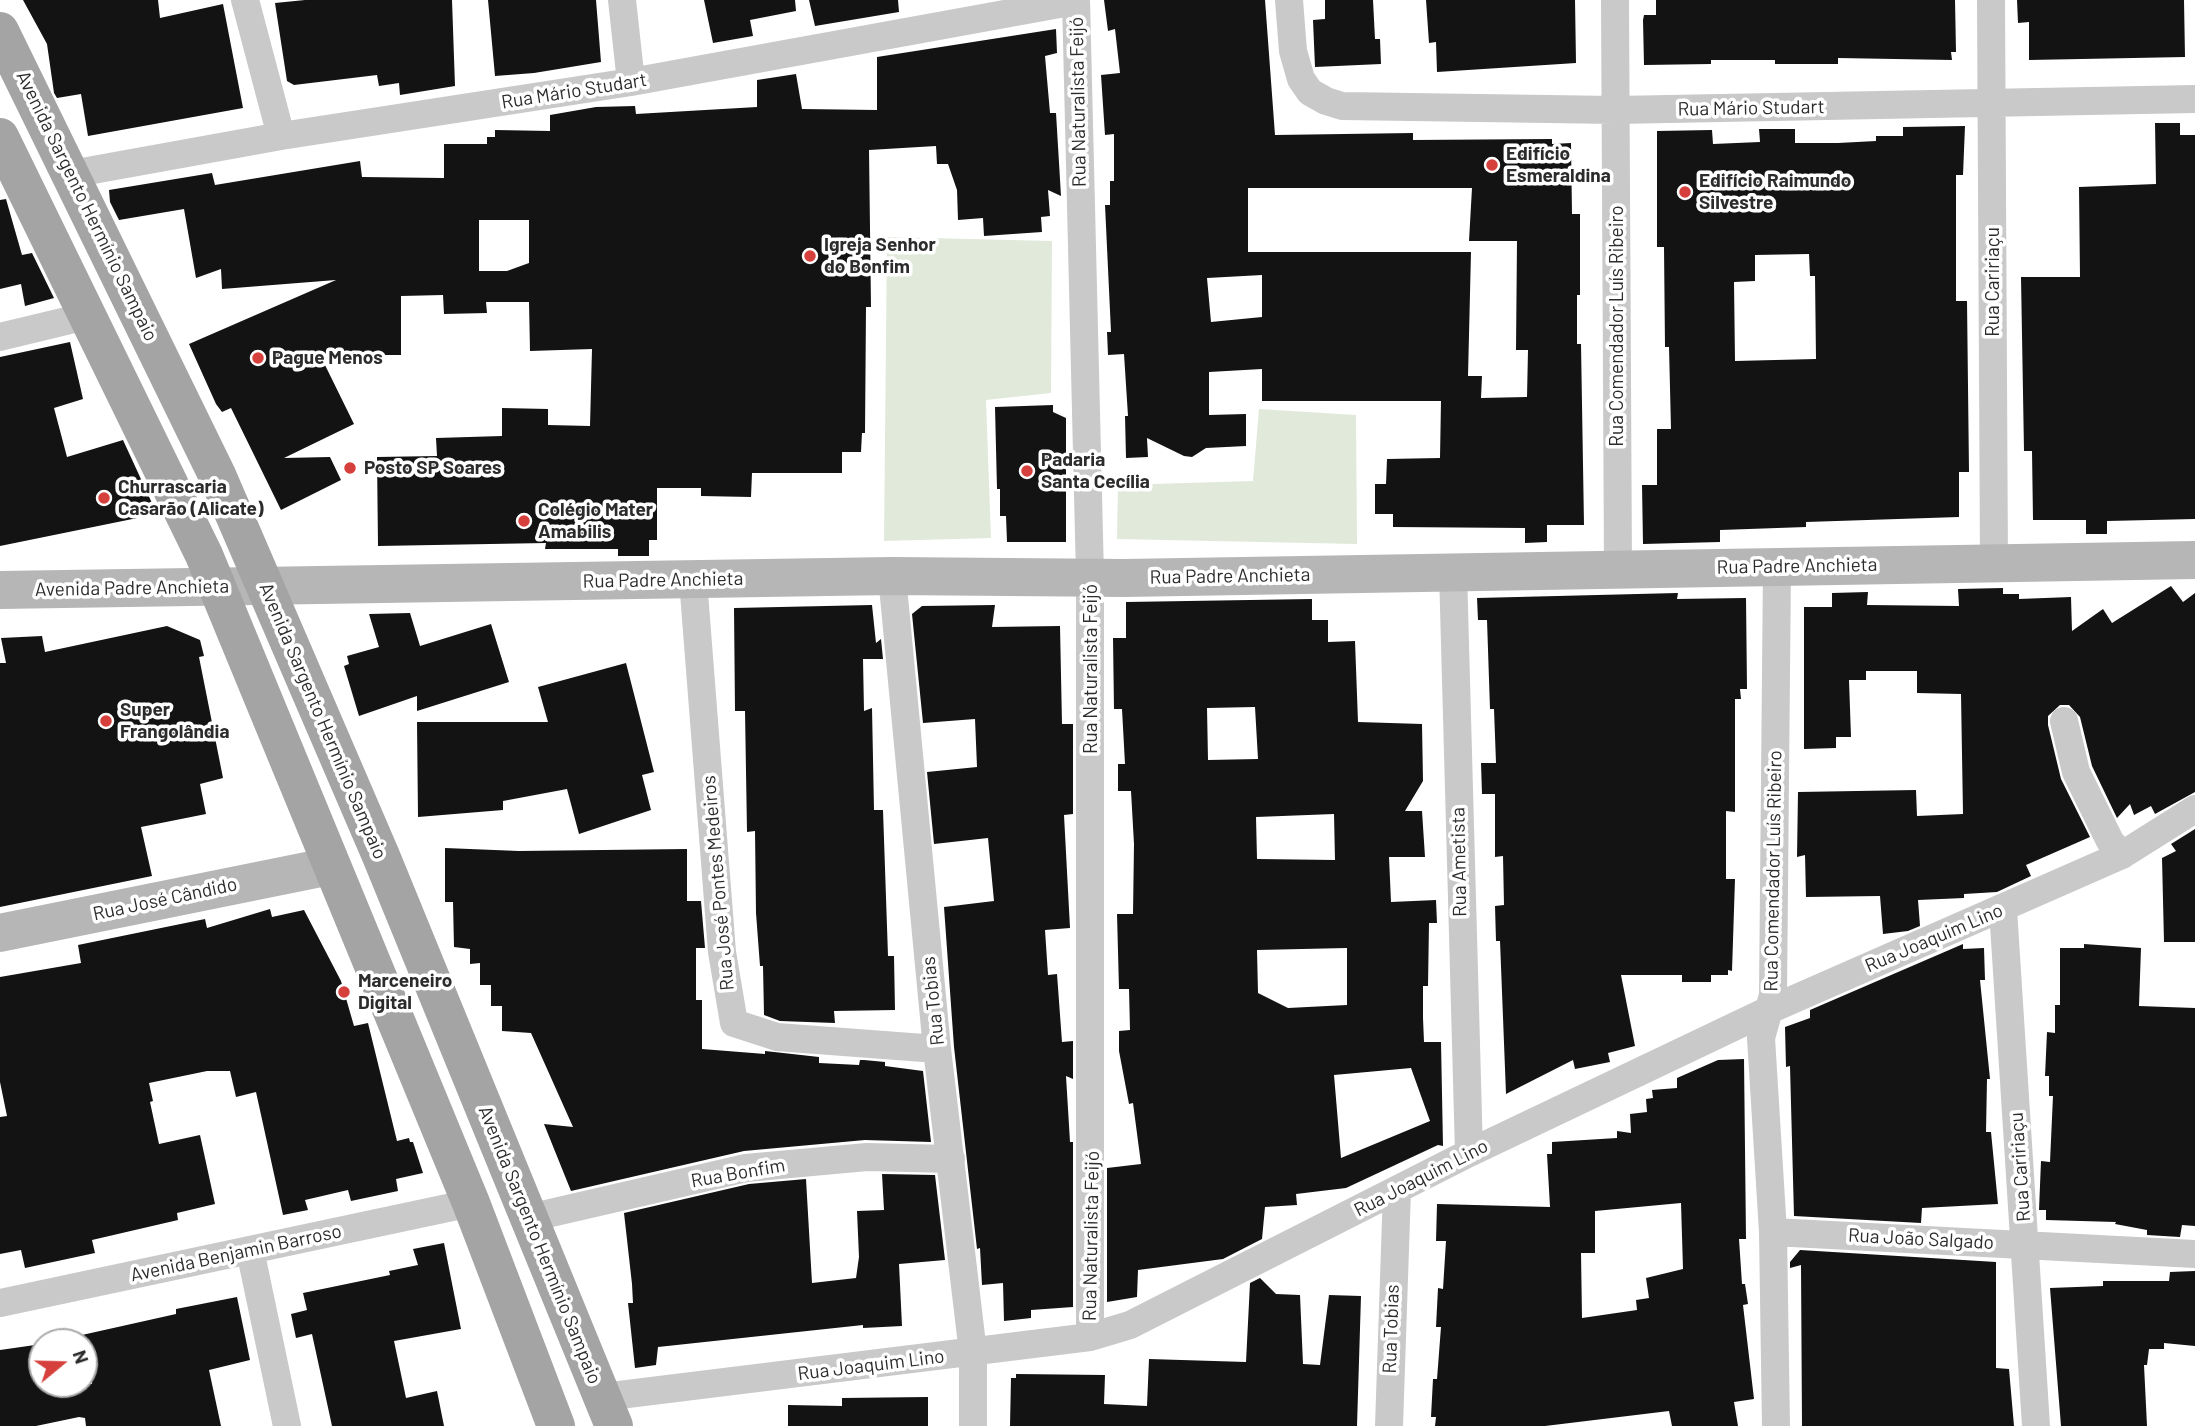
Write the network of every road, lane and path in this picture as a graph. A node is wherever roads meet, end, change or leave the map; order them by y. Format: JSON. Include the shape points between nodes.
{"nodes":[{"id":1,"x":245,"y":0,"type":"edge"},
{"id":2,"x":622,"y":0,"type":"edge"},
{"id":3,"x":1076,"y":0,"type":"edge"},
{"id":4,"x":1289,"y":0,"type":"edge"},
{"id":5,"x":1615,"y":0,"type":"edge"},
{"id":6,"x":1991,"y":0,"type":"edge"},
{"id":7,"x":0,"y":31,"type":"edge"},
{"id":8,"x":631,"y":82,"type":"junction"},
{"id":9,"x":2195,"y":99,"type":"edge"},
{"id":10,"x":1991,"y":105,"type":"junction"},
{"id":11,"x":1616,"y":110,"type":"junction"},
{"id":12,"x":0,"y":136,"type":"edge"},
{"id":13,"x":281,"y":136,"type":"junction"},
{"id":14,"x":71,"y":174,"type":"junction"},
{"id":15,"x":87,"y":316,"type":"junction"},
{"id":16,"x":0,"y":337,"type":"edge"},
{"id":17,"x":2195,"y":560,"type":"edge"},
{"id":18,"x":1994,"y":564,"type":"junction"},
{"id":19,"x":1777,"y":566,"type":"junction"},
{"id":20,"x":1618,"y":567,"type":"junction"},
{"id":21,"x":1453,"y":571,"type":"junction"},
{"id":22,"x":892,"y":576,"type":"junction"},
{"id":23,"x":1090,"y":576,"type":"junction"},
{"id":24,"x":693,"y":580,"type":"junction"},
{"id":25,"x":265,"y":585,"type":"junction"},
{"id":26,"x":217,"y":587,"type":"junction"},
{"id":27,"x":0,"y":590,"type":"edge"},
{"id":28,"x":2064,"y":721,"type":"dead end"},
{"id":29,"x":2195,"y":809,"type":"edge"},
{"id":30,"x":2122,"y":855,"type":"junction"},
{"id":31,"x":331,"y":866,"type":"junction"},
{"id":32,"x":2003,"y":909,"type":"junction"},
{"id":33,"x":0,"y":933,"type":"edge"},
{"id":34,"x":1767,"y":1011,"type":"junction"},
{"id":35,"x":937,"y":1049,"type":"junction"},
{"id":36,"x":1469,"y":1153,"type":"junction"},
{"id":37,"x":951,"y":1159,"type":"junction"},
{"id":38,"x":1397,"y":1190,"type":"junction"},
{"id":39,"x":471,"y":1203,"type":"junction"},
{"id":40,"x":529,"y":1218,"type":"junction"},
{"id":41,"x":1773,"y":1232,"type":"junction"},
{"id":42,"x":2025,"y":1243,"type":"junction"},
{"id":43,"x":250,"y":1250,"type":"junction"},
{"id":44,"x":2195,"y":1254,"type":"edge"},
{"id":45,"x":0,"y":1303,"type":"edge"},
{"id":46,"x":1090,"y":1337,"type":"junction"},
{"id":47,"x":973,"y":1353,"type":"junction"},
{"id":48,"x":608,"y":1412,"type":"edge"},
{"id":49,"x":287,"y":1426,"type":"edge"},
{"id":50,"x":556,"y":1426,"type":"edge"},
{"id":51,"x":973,"y":1426,"type":"edge"},
{"id":52,"x":1389,"y":1426,"type":"edge"},
{"id":53,"x":1776,"y":1426,"type":"edge"},
{"id":54,"x":2036,"y":1426,"type":"edge"}],
"edges":[{"from":1,"to":13,"type":"street"},
{"from":2,"to":8,"type":"street"},
{"from":3,"to":8,"type":"street","name":"Rua Mário Studart"},
{"from":3,"to":23,"type":"street","name":"Rua Naturalista Feijó"},
{"from":4,"to":11,"type":"street","name":"Rua Mário Studart","via":[[1293,51],[1301,79],[1310,92],[1326,101],[1342,106]]},
{"from":5,"to":11,"type":"street","name":"Rua Comendador Luís Ribeiro"},
{"from":6,"to":10,"type":"street","name":"Rua Caririaçu"},
{"from":7,"to":14,"type":"main road","name":"Avenida Sargento Hermínio Sampaio"},
{"from":8,"to":13,"type":"street","name":"Rua Mário Studart"},
{"from":9,"to":10,"type":"street","name":"Rua Mário Studart"},
{"from":10,"to":11,"type":"street","name":"Rua Mário Studart"},
{"from":10,"to":18,"type":"street","name":"Rua Caririaçu"},
{"from":11,"to":20,"type":"street","name":"Rua Comendador Luís Ribeiro"},
{"from":12,"to":15,"type":"main road"},
{"from":13,"to":14,"type":"street","name":"Rua Mário Studart"},
{"from":14,"to":25,"type":"main road","name":"Avenida Sargento Hermínio Sampaio","via":[[217,475]]},
{"from":15,"to":16,"type":"street"},
{"from":15,"to":26,"type":"main road"},
{"from":17,"to":18,"type":"street","name":"Rua Padre Anchieta"},
{"from":18,"to":19,"type":"street","name":"Rua Padre Anchieta"},
{"from":19,"to":20,"type":"street","name":"Rua Padre Anchieta"},
{"from":19,"to":34,"type":"street","name":"Rua Comendador Luís Ribeiro","via":[[1773,987]]},
{"from":20,"to":21,"type":"street","name":"Rua Padre Anchieta"},
{"from":21,"to":23,"type":"street","name":"Rua Padre Anchieta"},
{"from":21,"to":36,"type":"street","name":"Rua Ametista"},
{"from":22,"to":23,"type":"street","name":"Rua Padre Anchieta"},
{"from":22,"to":24,"type":"street","name":"Rua Padre Anchieta"},
{"from":22,"to":35,"type":"street","name":"Rua Tobias"},
{"from":23,"to":46,"type":"street","name":"Rua Naturalista Feijó"},
{"from":24,"to":25,"type":"street","name":"Rua Padre Anchieta"},
{"from":24,"to":35,"type":"street","name":"Rua José Pontes Medeiros","via":[[722,952],[734,1023],[777,1037]]},
{"from":25,"to":26,"type":"street","name":"Avenida Padre Anchieta"},
{"from":25,"to":40,"type":"main road","name":"Avenida Sargento Hermínio Sampaio"},
{"from":26,"to":27,"type":"street","name":"Avenida Padre Anchieta"},
{"from":26,"to":31,"type":"main road"},
{"from":28,"to":30,"type":"street","via":[[2076,772],[2110,841]]},
{"from":29,"to":30,"type":"street","name":"Rua Joaquim Lino"},
{"from":30,"to":32,"type":"street","name":"Rua Joaquim Lino"},
{"from":31,"to":33,"type":"street","name":"Rua José Cândido"},
{"from":31,"to":39,"type":"main road"},
{"from":32,"to":34,"type":"street","name":"Rua Joaquim Lino"},
{"from":32,"to":42,"type":"street","name":"Rua Caririaçu"},
{"from":34,"to":36,"type":"street","name":"Rua Joaquim Lino"},
{"from":34,"to":41,"type":"street","name":"Rua Comendador Luís Ribeiro","via":[[1761,1038]]},
{"from":35,"to":37,"type":"street","name":"Rua Tobias"},
{"from":36,"to":38,"type":"street","name":"Rua Joaquim Lino"},
{"from":37,"to":40,"type":"street","name":"Rua Bonfim","via":[[867,1157],[746,1168]]},
{"from":37,"to":47,"type":"street","name":"Rua Tobias"},
{"from":38,"to":46,"type":"street","name":"Rua Joaquim Lino","via":[[1142,1319]]},
{"from":38,"to":52,"type":"street","name":"Rua Tobias"},
{"from":39,"to":43,"type":"street","name":"Avenida Benjamin Barroso"},
{"from":39,"to":50,"type":"main road"},
{"from":40,"to":48,"type":"main road","name":"Avenida Sargento Hermínio Sampaio"},
{"from":41,"to":42,"type":"street","name":"Rua João Salgado"},
{"from":41,"to":53,"type":"street","name":"Rua Comendador Luís Ribeiro"},
{"from":42,"to":44,"type":"street","name":"Rua João Salgado"},
{"from":42,"to":54,"type":"street","name":"Rua Caririaçu"},
{"from":43,"to":45,"type":"street","name":"Avenida Benjamin Barroso"},
{"from":43,"to":49,"type":"street"},
{"from":46,"to":47,"type":"street","name":"Rua Joaquim Lino"},
{"from":47,"to":48,"type":"street","name":"Rua Joaquim Lino"},
{"from":47,"to":51,"type":"street","name":"Rua Tobias"}]}
